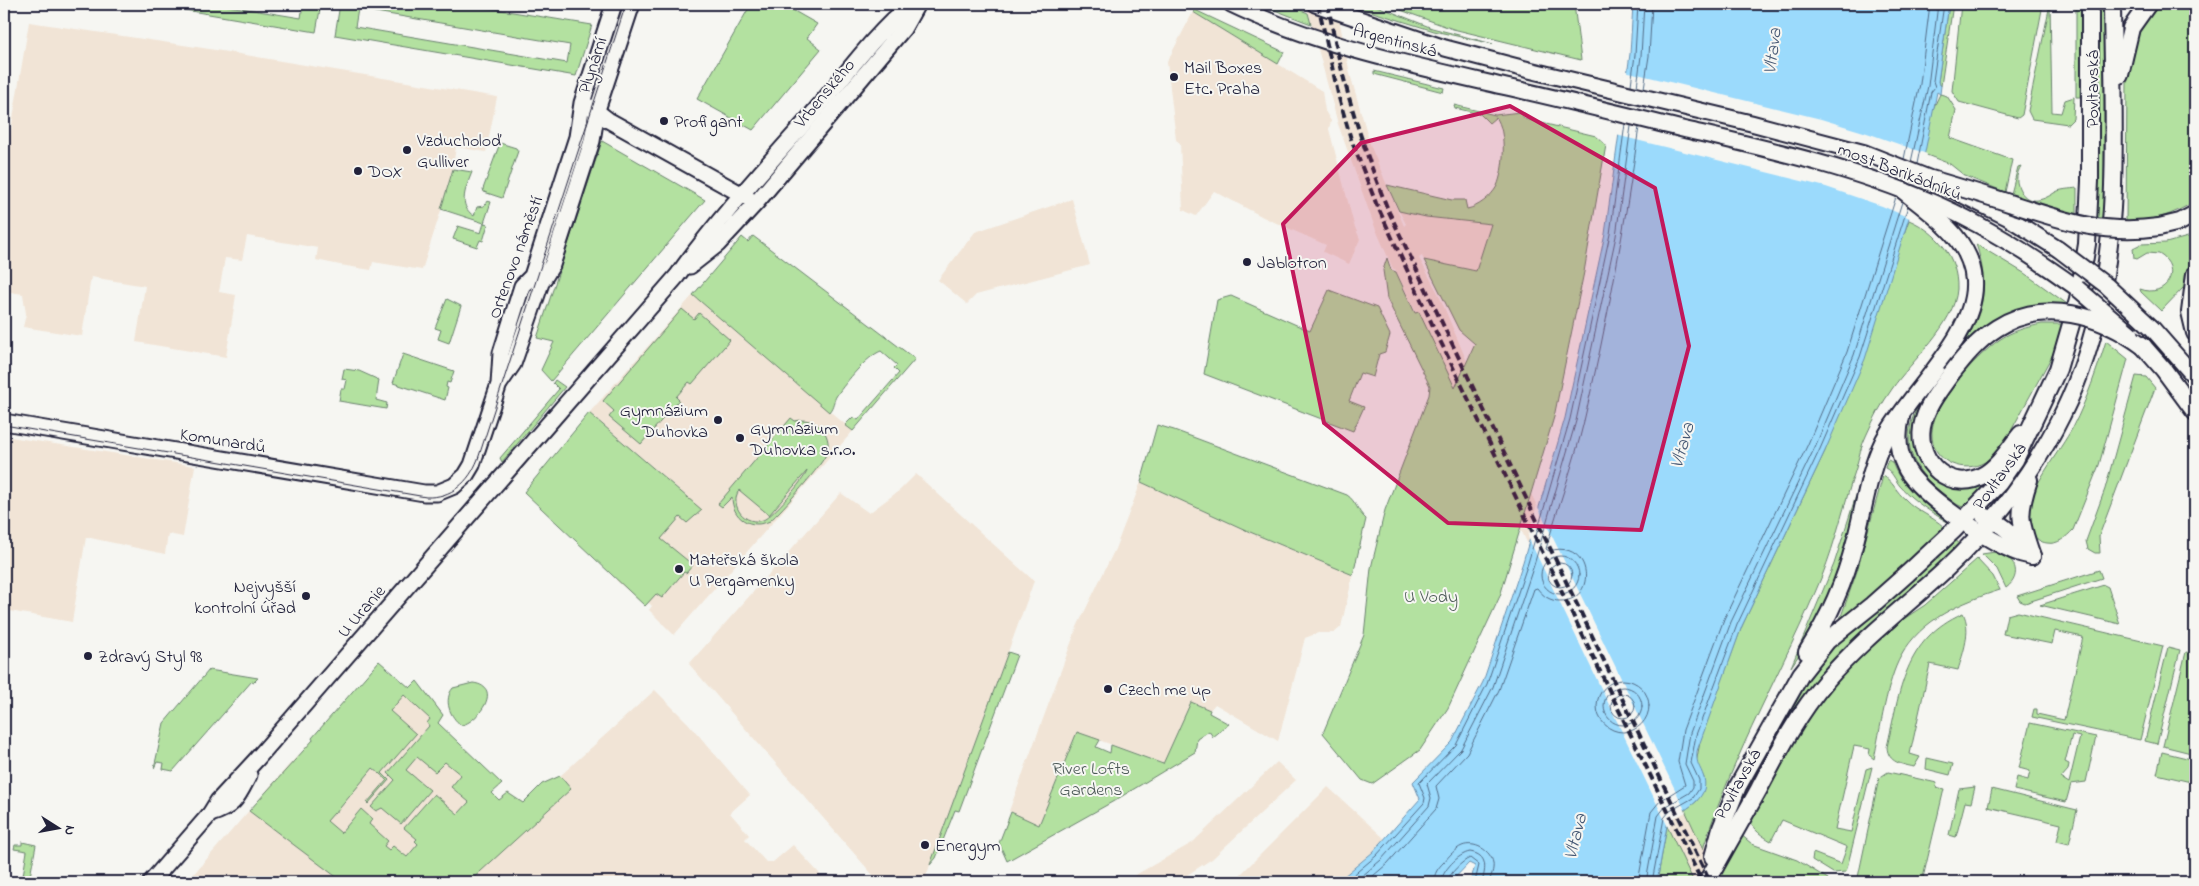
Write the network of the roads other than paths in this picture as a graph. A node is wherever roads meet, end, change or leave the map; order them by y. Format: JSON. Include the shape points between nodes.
{"nodes":[{"id":1,"x":614,"y":4,"type":"edge"},
{"id":2,"x":632,"y":4,"type":"edge"},
{"id":3,"x":911,"y":4,"type":"edge"},
{"id":4,"x":916,"y":4,"type":"edge"},
{"id":5,"x":1230,"y":4,"type":"edge"},
{"id":6,"x":1315,"y":4,"type":"edge"},
{"id":7,"x":2090,"y":4,"type":"edge"},
{"id":8,"x":2112,"y":4,"type":"edge"},
{"id":9,"x":2148,"y":4,"type":"edge"},
{"id":10,"x":1529,"y":70,"type":"joint"},
{"id":11,"x":1525,"y":91,"type":"joint"},
{"id":12,"x":582,"y":103,"type":"junction"},
{"id":13,"x":597,"y":110,"type":"junction"},
{"id":14,"x":2113,"y":111,"type":"junction"},
{"id":15,"x":1931,"y":179,"type":"junction"},
{"id":16,"x":1904,"y":191,"type":"junction"},
{"id":17,"x":741,"y":194,"type":"junction"},
{"id":18,"x":756,"y":203,"type":"junction"},
{"id":19,"x":2195,"y":214,"type":"edge"},
{"id":20,"x":2195,"y":274,"type":"edge"},
{"id":21,"x":677,"y":276,"type":"junction"},
{"id":22,"x":2195,"y":333,"type":"edge"},
{"id":23,"x":2143,"y":346,"type":"junction"},
{"id":24,"x":2195,"y":378,"type":"edge"},
{"id":25,"x":499,"y":384,"type":"junction"},
{"id":26,"x":1904,"y":410,"type":"junction"},
{"id":27,"x":2195,"y":412,"type":"edge"},
{"id":28,"x":2035,"y":417,"type":"junction"},
{"id":29,"x":4,"y":422,"type":"edge"},
{"id":30,"x":2034,"y":464,"type":"junction"},
{"id":31,"x":437,"y":492,"type":"joint"},
{"id":32,"x":1963,"y":520,"type":"junction"},
{"id":33,"x":1987,"y":526,"type":"junction"},
{"id":34,"x":1766,"y":734,"type":"junction"},
{"id":35,"x":151,"y":882,"type":"edge"},
{"id":36,"x":1707,"y":882,"type":"edge"}],
"edges":[{"from":1,"to":12,"type":"main road","name":"Plynární"},
{"from":2,"to":13,"type":"main road","name":"Plynární"},
{"from":3,"to":17,"type":"main road","name":"Vrbenského","via":[[890,21]]},
{"from":4,"to":18,"type":"main road","name":"Vrbenského","via":[[903,29]]},
{"from":5,"to":11,"type":"main road","name":"Argentinská","via":[[1350,48]]},
{"from":6,"to":10,"type":"main road","name":"Argentinská","via":[[1413,38]]},
{"from":7,"to":28,"type":"main road","name":"Povltavská","via":[[2090,181],[2085,262],[2068,339]]},
{"from":8,"to":14,"type":"main road","name":"Povltavská"},
{"from":9,"to":14,"type":"main road","via":[[2136,18],[2127,38]]},
{"from":10,"to":15,"type":"main road","name":"most Barikádníků","via":[[1834,144]]},
{"from":11,"to":16,"type":"main road","name":"most Barikádníků","via":[[1796,156]]},
{"from":12,"to":13,"type":"main road"},
{"from":12,"to":25,"type":"main road","name":"Ortenovo náměstí","via":[[577,136],[535,267],[532,276],[522,286],[501,353]]},
{"from":13,"to":17,"type":"main road","via":[[608,120]]},
{"from":13,"to":25,"type":"main road","name":"Ortenovo náměstí","via":[[592,141],[552,265],[541,283],[513,364]]},
{"from":14,"to":30,"type":"main road","name":"Povltavská","via":[[2109,245],[2097,319],[2074,390]]},
{"from":15,"to":19,"type":"main road","bridge":true,"via":[[2056,218],[2106,229],[2159,227]]},
{"from":15,"to":24,"type":"main road","name":"most Barikádníků","bridge":true,"via":[[2006,217],[2058,249],[2132,308]]},
{"from":16,"to":23,"type":"main road","name":"most Barikádníků","bridge":true,"via":[[1960,216],[2027,253],[2077,288]]},
{"from":16,"to":26,"type":"main road","via":[[1956,235],[1966,251],[1974,289],[1969,312],[1958,335]]},
{"from":17,"to":18,"type":"main road"},
{"from":17,"to":21,"type":"main road"},
{"from":18,"to":21,"type":"main road","via":[[718,244]]},
{"from":20,"to":22,"type":"main road","via":[[2190,312]]},
{"from":21,"to":35,"type":"main road","name":"U Uranie"},
{"from":23,"to":27,"type":"main road","name":"most Barikádníků"},
{"from":23,"to":28,"type":"main road","bridge":true,"via":[[2117,329],[2091,318],[2057,313],[2033,314],[1995,329],[1975,346],[1929,406],[1921,434],[1925,457],[1945,476],[1967,480],[1986,473]]},
{"from":25,"to":31,"type":"main road","name":"Ortenovo náměstí","via":[[470,470],[460,482]]},
{"from":26,"to":32,"type":"main road","via":[[1898,435],[1905,466],[1922,488]]},
{"from":26,"to":34,"type":"main road","via":[[1885,438],[1876,460],[1855,545],[1837,596],[1792,678]]},
{"from":28,"to":32,"type":"main road","name":"Povltavská","via":[[2015,460],[1999,483]]},
{"from":29,"to":31,"type":"main road","name":"Komunardů","via":[[424,493]]},
{"from":30,"to":33,"type":"main road","name":"Povltavská"},
{"from":30,"to":33,"type":"main road","via":[[2020,510],[2032,556],[2017,538]]},
{"from":32,"to":33,"type":"main road","via":[[1975,516]]},
{"from":32,"to":34,"type":"main road","name":"Povltavská","via":[[1879,599],[1817,651]]},
{"from":33,"to":36,"type":"main road","name":"Povltavská","via":[[1946,569],[1850,656],[1817,692],[1784,740]]},
{"from":34,"to":36,"type":"main road","name":"Povltavská","via":[[1738,786],[1721,828]]}]}
